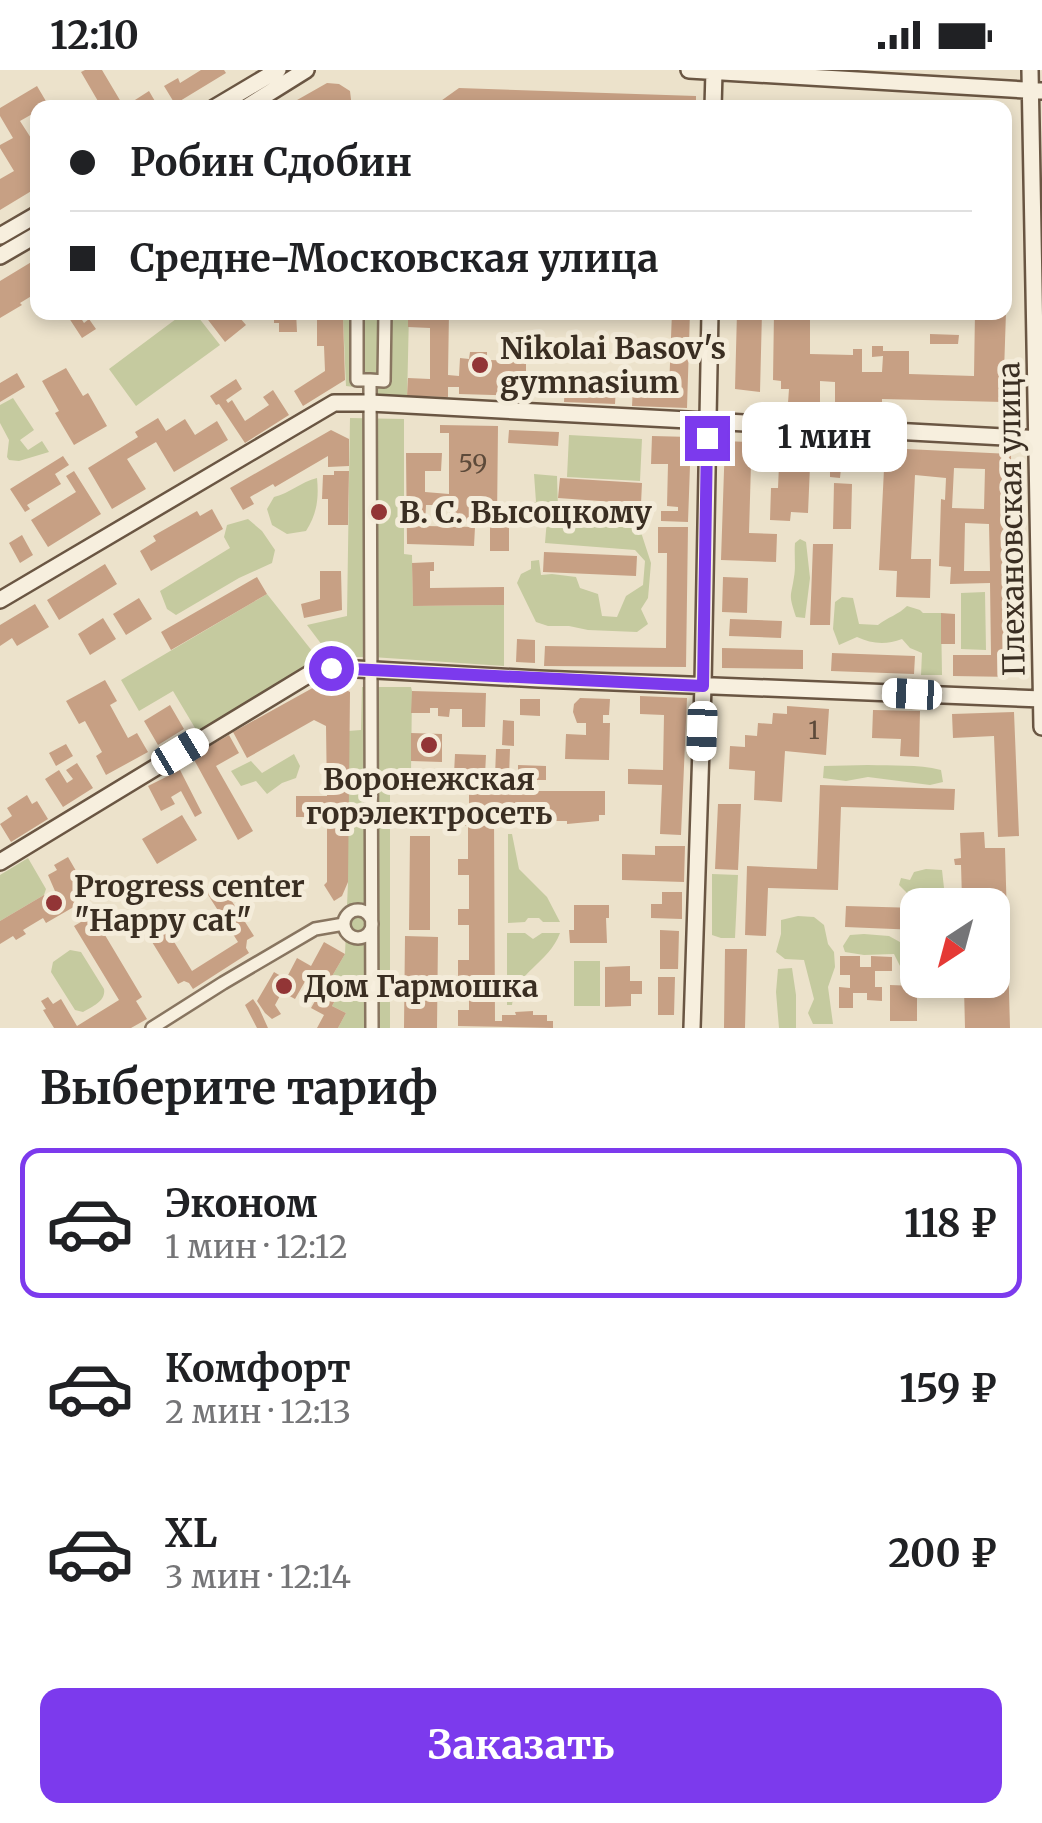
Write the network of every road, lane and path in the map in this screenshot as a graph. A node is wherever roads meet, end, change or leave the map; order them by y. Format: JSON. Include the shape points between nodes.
{"nodes":[{"id":1,"x":278,"y":70,"type":"edge"},
{"id":2,"x":306,"y":70,"type":"edge"},
{"id":3,"x":689,"y":70,"type":"edge"},
{"id":4,"x":1030,"y":70,"type":"edge"},
{"id":5,"x":714,"y":72,"type":"edge"},
{"id":6,"x":1036,"y":91,"type":"edge"},
{"id":7,"x":227,"y":100,"type":"edge"},
{"id":8,"x":258,"y":100,"type":"edge"},
{"id":9,"x":714,"y":100,"type":"edge"},
{"id":10,"x":30,"y":219,"type":"edge"},
{"id":11,"x":0,"y":236,"type":"edge"},
{"id":12,"x":30,"y":239,"type":"edge"},
{"id":13,"x":0,"y":256,"type":"edge"},
{"id":14,"x":357,"y":320,"type":"edge"},
{"id":15,"x":385,"y":320,"type":"edge"},
{"id":16,"x":710,"y":320,"type":"edge"},
{"id":17,"x":370,"y":380,"type":"junction"},
{"id":18,"x":370,"y":403,"type":"junction"},
{"id":19,"x":708,"y":420,"type":"junction"},
{"id":20,"x":1040,"y":438,"type":"edge"},
{"id":21,"x":0,"y":600,"type":"edge"},
{"id":22,"x":372,"y":670,"type":"junction"},
{"id":23,"x":703,"y":686,"type":"junction"},
{"id":24,"x":1042,"y":699,"type":"edge"},
{"id":25,"x":1042,"y":727,"type":"edge"},
{"id":26,"x":0,"y":862,"type":"edge"},
{"id":27,"x":344,"y":924,"type":"junction"},
{"id":28,"x":372,"y":924,"type":"junction"},
{"id":29,"x":152,"y":1028,"type":"edge"},
{"id":30,"x":372,"y":1028,"type":"edge"},
{"id":31,"x":692,"y":1028,"type":"edge"}],
"edges":[{"from":1,"to":7,"type":"street"},
{"from":2,"to":8,"type":"street"},
{"from":3,"to":5,"type":"street"},
{"from":4,"to":6,"type":"street","name":"Плехановская улица"},
{"from":5,"to":6,"type":"street"},
{"from":5,"to":9,"type":"street"},
{"from":6,"to":20,"type":"street","name":"Плехановская улица"},
{"from":10,"to":11,"type":"street"},
{"from":12,"to":13,"type":"street"},
{"from":14,"to":17,"type":"street","via":[[357,380]]},
{"from":15,"to":17,"type":"street","via":[[384,381]]},
{"from":16,"to":19,"type":"street"},
{"from":17,"to":18,"type":"street"},
{"from":18,"to":19,"type":"street"},
{"from":18,"to":21,"type":"street","via":[[334,403]]},
{"from":18,"to":22,"type":"street"},
{"from":19,"to":20,"type":"street"},
{"from":19,"to":23,"type":"street"},
{"from":20,"to":24,"type":"street","name":"Плехановская улица"},
{"from":22,"to":23,"type":"street"},
{"from":22,"to":26,"type":"street","via":[[321,667]]},
{"from":22,"to":28,"type":"street"},
{"from":23,"to":24,"type":"street"},
{"from":23,"to":31,"type":"street"},
{"from":24,"to":25,"type":"street","name":"Плехановская улица"},
{"from":27,"to":28,"type":"street","via":[[358,910]]},
{"from":27,"to":28,"type":"street","via":[[358,938]]},
{"from":27,"to":29,"type":"street","via":[[315,929]]},
{"from":28,"to":30,"type":"street"}]}
